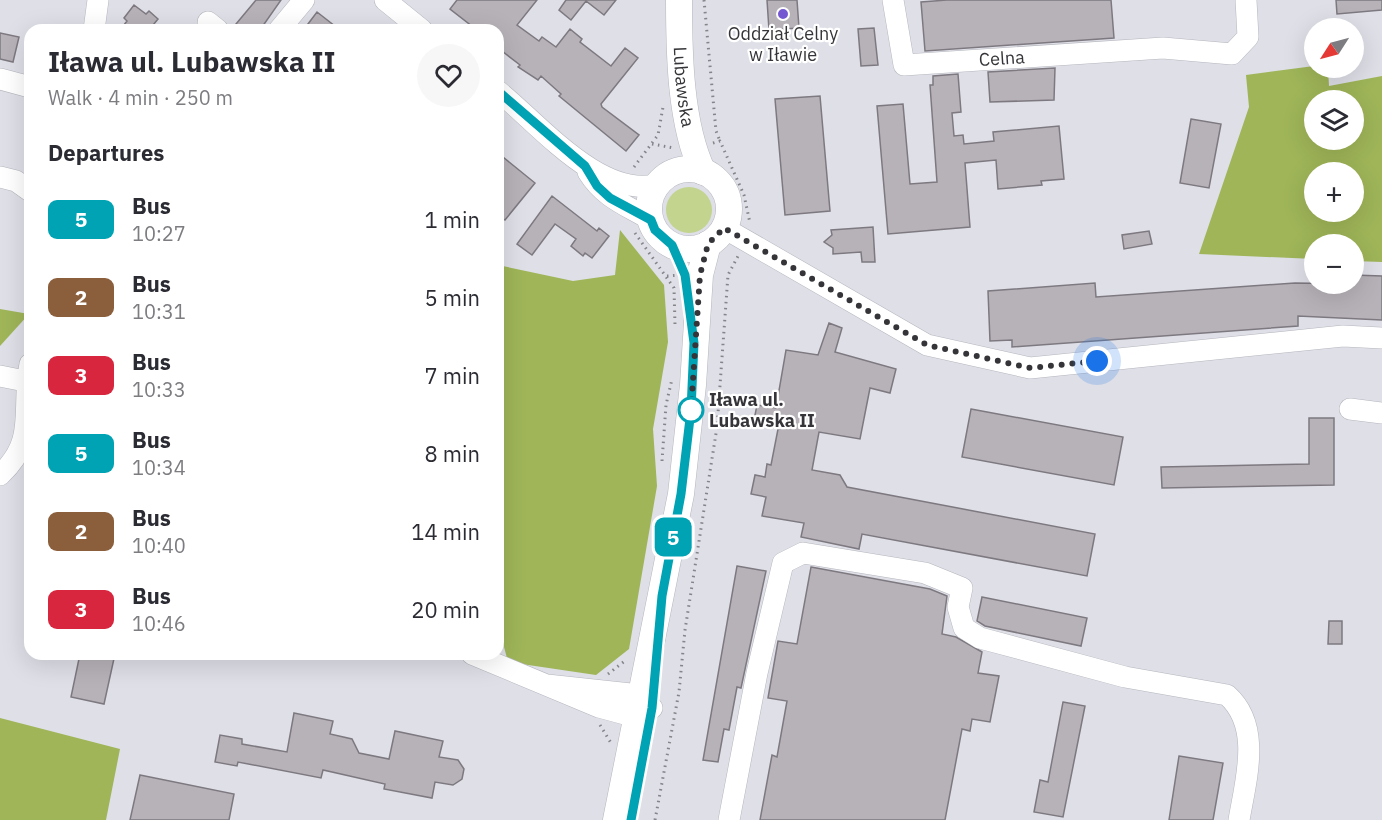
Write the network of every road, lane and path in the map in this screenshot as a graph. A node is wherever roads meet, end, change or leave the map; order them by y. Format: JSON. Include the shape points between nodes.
{"nodes":[{"id":1,"x":98,"y":0,"type":"edge"},
{"id":2,"x":304,"y":0,"type":"edge"},
{"id":3,"x":385,"y":0,"type":"edge"},
{"id":4,"x":667,"y":0,"type":"edge"},
{"id":5,"x":680,"y":0,"type":"edge"},
{"id":6,"x":704,"y":0,"type":"edge"},
{"id":7,"x":893,"y":0,"type":"edge"},
{"id":8,"x":1246,"y":0,"type":"edge"},
{"id":9,"x":94,"y":24,"type":"edge"},
{"id":10,"x":284,"y":24,"type":"edge"},
{"id":11,"x":415,"y":24,"type":"edge"},
{"id":12,"x":0,"y":80,"type":"edge"},
{"id":13,"x":24,"y":86,"type":"edge"},
{"id":14,"x":504,"y":96,"type":"edge"},
{"id":15,"x":720,"y":141,"type":"junction"},
{"id":16,"x":673,"y":147,"type":"junction"},
{"id":17,"x":585,"y":166,"type":"junction"},
{"id":18,"x":704,"y":172,"type":"junction"},
{"id":19,"x":0,"y":177,"type":"edge"},
{"id":20,"x":664,"y":179,"type":"junction"},
{"id":21,"x":24,"y":186,"type":"edge"},
{"id":22,"x":651,"y":220,"type":"junction"},
{"id":23,"x":716,"y":236,"type":"junction"},
{"id":24,"x":746,"y":241,"type":"junction"},
{"id":25,"x":672,"y":245,"type":"junction"},
{"id":26,"x":667,"y":276,"type":"dead end"},
{"id":27,"x":1382,"y":338,"type":"edge"},
{"id":28,"x":685,"y":339,"type":"junction"},
{"id":29,"x":0,"y":376,"type":"edge"},
{"id":30,"x":24,"y":376,"type":"edge"},
{"id":31,"x":672,"y":377,"type":"dead end"},
{"id":32,"x":1350,"y":409,"type":"dead end"},
{"id":33,"x":1382,"y":413,"type":"edge"},
{"id":34,"x":24,"y":441,"type":"edge"},
{"id":35,"x":663,"y":462,"type":"dead end"},
{"id":36,"x":0,"y":475,"type":"edge"},
{"id":37,"x":634,"y":653,"type":"dead end"},
{"id":38,"x":485,"y":660,"type":"edge"},
{"id":39,"x":601,"y":698,"type":"junction"},
{"id":40,"x":643,"y":706,"type":"junction"},
{"id":41,"x":615,"y":748,"type":"dead end"},
{"id":42,"x":616,"y":820,"type":"edge"},
{"id":43,"x":631,"y":820,"type":"edge"},
{"id":44,"x":655,"y":820,"type":"edge"},
{"id":45,"x":729,"y":820,"type":"edge"},
{"id":46,"x":1239,"y":820,"type":"edge"}],
"edges":[{"from":1,"to":9,"type":"street"},
{"from":2,"to":10,"type":"street"},
{"from":3,"to":11,"type":"street"},
{"from":4,"to":16,"type":"main road","name":"Lubawska","via":[[675,93]]},
{"from":5,"to":16,"type":"main road","name":"Lubawska","via":[[681,72]]},
{"from":6,"to":15,"type":"path"},
{"from":7,"to":8,"type":"street","name":"Celna","via":[[904,65],[1163,48],[1232,54],[1248,37]]},
{"from":12,"to":13,"type":"street"},
{"from":14,"to":17,"type":"street"},
{"from":15,"to":16,"type":"path"},
{"from":15,"to":24,"type":"path","via":[[744,195],[753,228]]},
{"from":16,"to":18,"type":"main road","name":"Lubawska"},
{"from":16,"to":20,"type":"main road","name":"Lubawska"},
{"from":17,"to":20,"type":"street","via":[[629,187],[645,188]]},
{"from":17,"to":22,"type":"street","via":[[610,198]]},
{"from":18,"to":20,"type":"main road","via":[[687,170]]},
{"from":18,"to":23,"type":"main road","via":[[726,195],[728,218]]},
{"from":19,"to":21,"type":"street"},
{"from":20,"to":22,"type":"main road","via":[[651,201]]},
{"from":22,"to":25,"type":"main road","via":[[655,230]]},
{"from":23,"to":24,"type":"street"},
{"from":23,"to":25,"type":"main road","via":[[690,249]]},
{"from":23,"to":28,"type":"main road","via":[[700,275]]},
{"from":24,"to":27,"type":"street","via":[[927,345],[1030,368],[1343,336]]},
{"from":24,"to":44,"type":"path","via":[[728,274],[717,427],[679,692]]},
{"from":25,"to":28,"type":"main road","via":[[685,275]]},
{"from":26,"to":28,"type":"path","via":[[674,288]]},
{"from":28,"to":40,"type":"main road","via":[[691,410],[681,494]]},
{"from":29,"to":30,"type":"street"},
{"from":31,"to":35,"type":"path","via":[[666,405]]},
{"from":32,"to":33,"type":"street"},
{"from":34,"to":36,"type":"street","via":[[18,455]]},
{"from":37,"to":39,"type":"path","via":[[606,676]]},
{"from":38,"to":39,"type":"street","via":[[524,678]]},
{"from":39,"to":40,"type":"street"},
{"from":39,"to":41,"type":"path","via":[[596,719]]},
{"from":40,"to":42,"type":"main road"},
{"from":40,"to":43,"type":"main road"},
{"from":45,"to":46,"type":"street","via":[[783,562],[803,553],[925,573],[962,588],[958,607],[964,628],[980,638],[1125,677],[1227,695],[1239,706],[1250,752]]}]}
